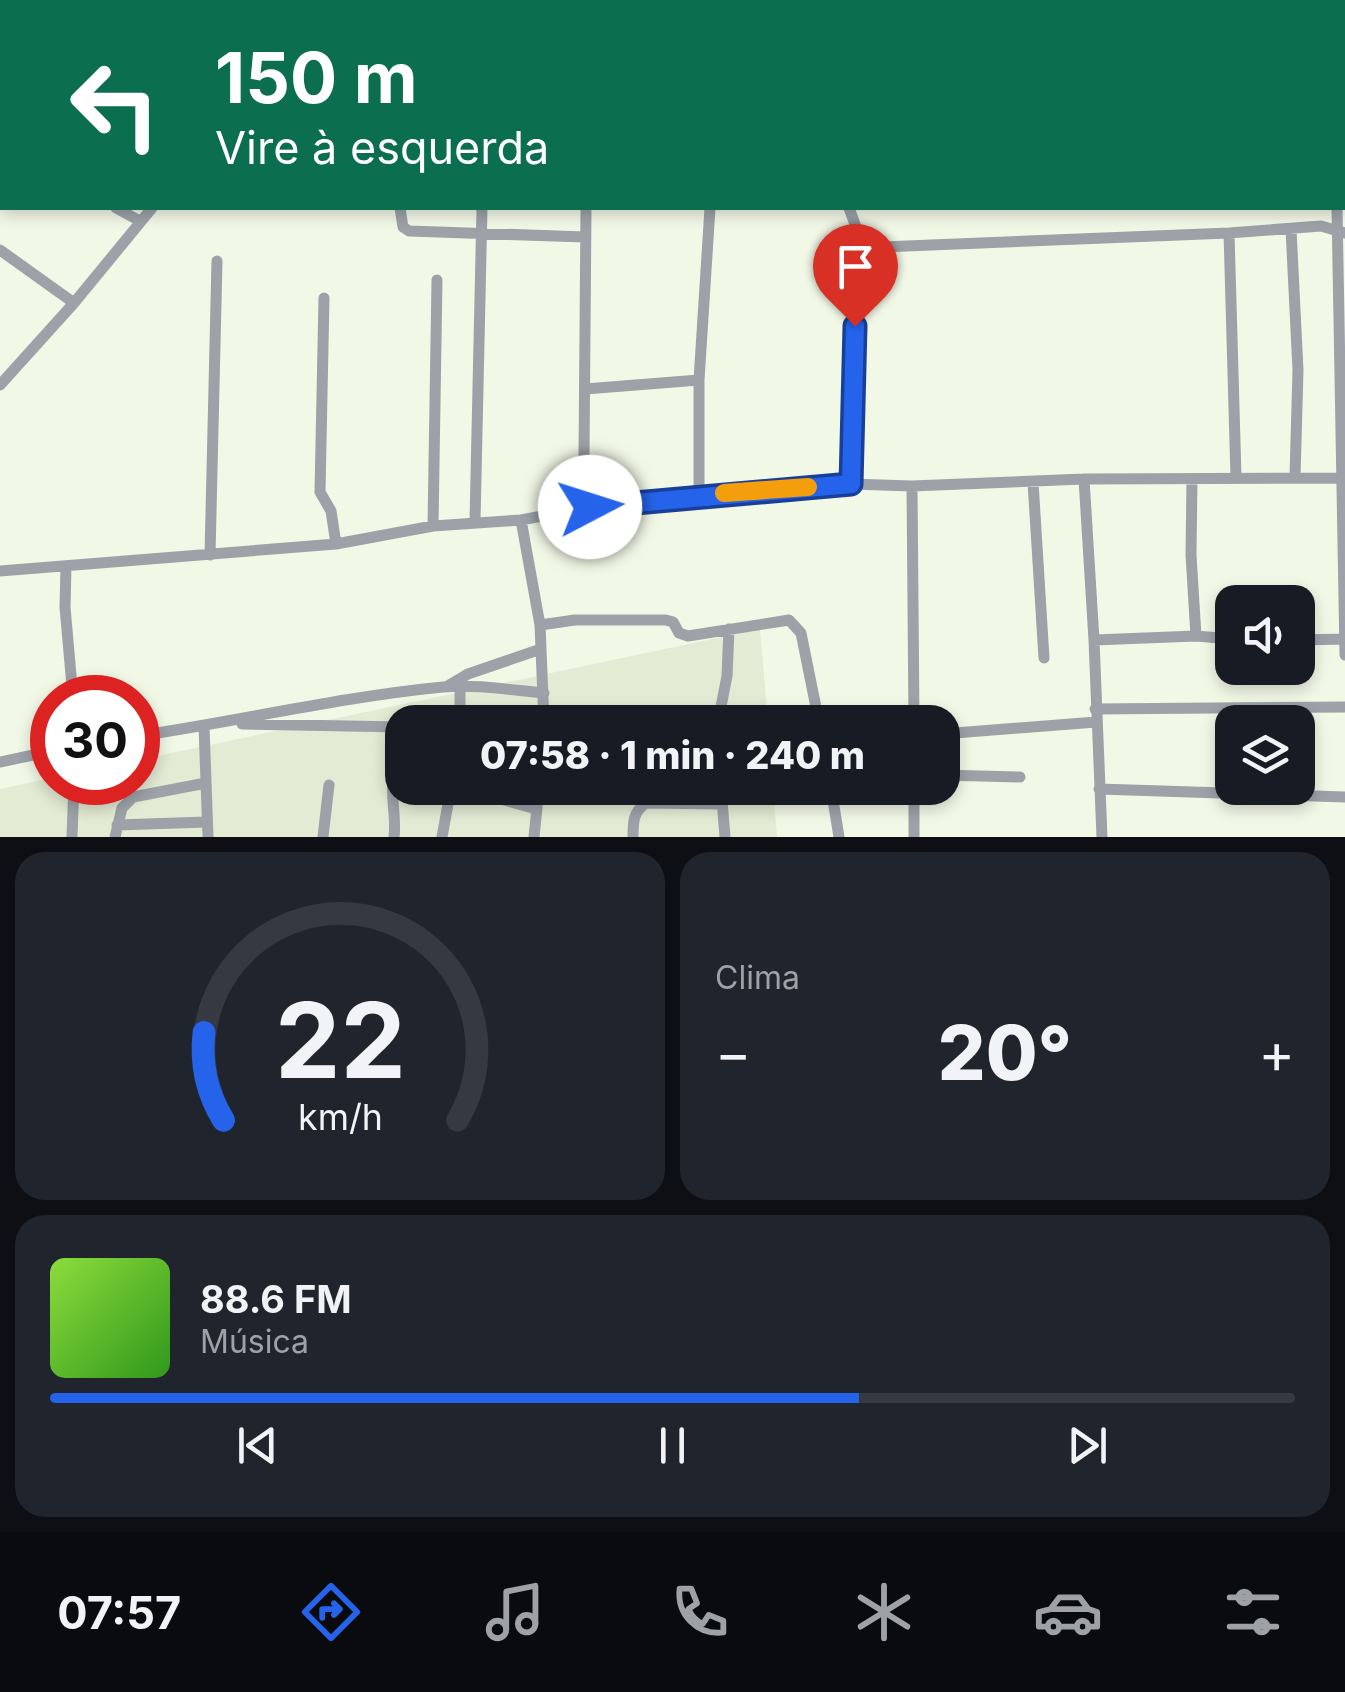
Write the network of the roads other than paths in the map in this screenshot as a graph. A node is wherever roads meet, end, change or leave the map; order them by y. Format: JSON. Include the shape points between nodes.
{"nodes":[{"id":1,"x":120,"y":210,"type":"edge"},
{"id":2,"x":150,"y":210,"type":"edge"},
{"id":3,"x":400,"y":210,"type":"edge"},
{"id":4,"x":482,"y":210,"type":"edge"},
{"id":5,"x":586,"y":210,"type":"edge"},
{"id":6,"x":710,"y":210,"type":"edge"},
{"id":7,"x":850,"y":210,"type":"edge"},
{"id":8,"x":140,"y":221,"type":"junction"},
{"id":9,"x":1292,"y":229,"type":"junction"},
{"id":10,"x":1341,"y":232,"type":"edge"},
{"id":11,"x":480,"y":233,"type":"junction"},
{"id":12,"x":1229,"y":233,"type":"junction"},
{"id":13,"x":585,"y":237,"type":"junction"},
{"id":14,"x":857,"y":248,"type":"junction"},
{"id":15,"x":0,"y":250,"type":"edge"},
{"id":16,"x":217,"y":261,"type":"dead end"},
{"id":17,"x":436,"y":280,"type":"dead end"},
{"id":18,"x":324,"y":298,"type":"dead end"},
{"id":19,"x":74,"y":303,"type":"junction"},
{"id":20,"x":1342,"y":321,"type":"edge"},
{"id":21,"x":3,"y":376,"type":"edge"},
{"id":22,"x":699,"y":380,"type":"junction"},
{"id":23,"x":585,"y":390,"type":"junction"},
{"id":24,"x":1342,"y":397,"type":"edge"},
{"id":25,"x":1343,"y":436,"type":"edge"},
{"id":26,"x":1236,"y":477,"type":"junction"},
{"id":27,"x":1296,"y":477,"type":"junction"},
{"id":28,"x":1192,"y":478,"type":"junction"},
{"id":29,"x":1340,"y":478,"type":"junction"},
{"id":30,"x":1084,"y":479,"type":"junction"},
{"id":31,"x":1033,"y":482,"type":"junction"},
{"id":32,"x":851,"y":484,"type":"junction"},
{"id":33,"x":912,"y":486,"type":"junction"},
{"id":34,"x":699,"y":495,"type":"junction"},
{"id":35,"x":590,"y":507,"type":"junction"},
{"id":36,"x":521,"y":520,"type":"junction"},
{"id":37,"x":476,"y":522,"type":"junction"},
{"id":38,"x":433,"y":526,"type":"junction"},
{"id":39,"x":336,"y":544,"type":"junction"},
{"id":40,"x":1344,"y":544,"type":"edge"},
{"id":41,"x":210,"y":555,"type":"junction"},
{"id":42,"x":66,"y":566,"type":"junction"},
{"id":43,"x":0,"y":572,"type":"edge"},
{"id":44,"x":540,"y":625,"type":"junction"},
{"id":45,"x":729,"y":629,"type":"junction"},
{"id":46,"x":1196,"y":636,"type":"junction"},
{"id":47,"x":1215,"y":638,"type":"edge"},
{"id":48,"x":1344,"y":639,"type":"edge"},
{"id":49,"x":1094,"y":640,"type":"junction"},
{"id":50,"x":1315,"y":640,"type":"edge"},
{"id":51,"x":541,"y":650,"type":"junction"},
{"id":52,"x":1345,"y":656,"type":"edge"},
{"id":53,"x":1044,"y":658,"type":"dead end"},
{"id":54,"x":71,"y":675,"type":"edge"},
{"id":55,"x":453,"y":687,"type":"junction"},
{"id":56,"x":544,"y":692,"type":"junction"},
{"id":57,"x":457,"y":705,"type":"edge"},
{"id":58,"x":544,"y":705,"type":"edge"},
{"id":59,"x":721,"y":705,"type":"edge"},
{"id":60,"x":815,"y":705,"type":"edge"},
{"id":61,"x":914,"y":705,"type":"edge"},
{"id":62,"x":1345,"y":707,"type":"edge"},
{"id":63,"x":1096,"y":715,"type":"junction"},
{"id":64,"x":223,"y":723,"type":"junction"},
{"id":65,"x":204,"y":726,"type":"junction"},
{"id":66,"x":385,"y":727,"type":"edge"},
{"id":67,"x":960,"y":732,"type":"edge"},
{"id":68,"x":160,"y":733,"type":"edge"},
{"id":69,"x":30,"y":756,"type":"edge"},
{"id":70,"x":0,"y":762,"type":"edge"},
{"id":71,"x":960,"y":776,"type":"edge"},
{"id":72,"x":1020,"y":777,"type":"dead end"},
{"id":73,"x":206,"y":783,"type":"junction"},
{"id":74,"x":329,"y":785,"type":"dead end"},
{"id":75,"x":1099,"y":789,"type":"junction"},
{"id":76,"x":1345,"y":797,"type":"edge"},
{"id":77,"x":73,"y":805,"type":"edge"},
{"id":78,"x":395,"y":805,"type":"edge"},
{"id":79,"x":448,"y":805,"type":"edge"},
{"id":80,"x":522,"y":805,"type":"edge"},
{"id":81,"x":537,"y":805,"type":"edge"},
{"id":82,"x":644,"y":805,"type":"edge"},
{"id":83,"x":722,"y":805,"type":"edge"},
{"id":84,"x":834,"y":805,"type":"edge"},
{"id":85,"x":914,"y":805,"type":"edge"},
{"id":86,"x":536,"y":809,"type":"junction"},
{"id":87,"x":208,"y":822,"type":"junction"},
{"id":88,"x":116,"y":831,"type":"edge"},
{"id":89,"x":72,"y":837,"type":"edge"},
{"id":90,"x":208,"y":837,"type":"edge"},
{"id":91,"x":323,"y":837,"type":"edge"},
{"id":92,"x":394,"y":837,"type":"edge"},
{"id":93,"x":442,"y":837,"type":"edge"},
{"id":94,"x":534,"y":837,"type":"edge"},
{"id":95,"x":633,"y":837,"type":"edge"},
{"id":96,"x":725,"y":837,"type":"edge"},
{"id":97,"x":839,"y":837,"type":"edge"},
{"id":98,"x":914,"y":837,"type":"edge"},
{"id":99,"x":1102,"y":837,"type":"edge"}],
"edges":[{"from":1,"to":8,"type":"street"},
{"from":2,"to":8,"type":"street"},
{"from":3,"to":11,"type":"street","via":[[409,231]]},
{"from":4,"to":11,"type":"street"},
{"from":5,"to":13,"type":"street"},
{"from":6,"to":22,"type":"street"},
{"from":7,"to":14,"type":"street"},
{"from":8,"to":19,"type":"street"},
{"from":9,"to":10,"type":"street"},
{"from":9,"to":12,"type":"street"},
{"from":9,"to":27,"type":"street"},
{"from":10,"to":20,"type":"street"},
{"from":11,"to":13,"type":"street"},
{"from":11,"to":37,"type":"street"},
{"from":12,"to":14,"type":"street"},
{"from":12,"to":26,"type":"street"},
{"from":13,"to":23,"type":"street"},
{"from":14,"to":32,"type":"street"},
{"from":15,"to":19,"type":"street"},
{"from":16,"to":41,"type":"street"},
{"from":17,"to":38,"type":"street"},
{"from":18,"to":39,"type":"street","via":[[320,492]]},
{"from":19,"to":21,"type":"street"},
{"from":20,"to":24,"type":"street"},
{"from":22,"to":23,"type":"street"},
{"from":22,"to":34,"type":"street"},
{"from":23,"to":35,"type":"street"},
{"from":24,"to":25,"type":"street"},
{"from":25,"to":29,"type":"street"},
{"from":26,"to":27,"type":"street"},
{"from":26,"to":28,"type":"street"},
{"from":27,"to":29,"type":"street"},
{"from":28,"to":30,"type":"street"},
{"from":28,"to":46,"type":"street"},
{"from":29,"to":40,"type":"street"},
{"from":30,"to":31,"type":"street"},
{"from":30,"to":49,"type":"street"},
{"from":31,"to":33,"type":"street"},
{"from":31,"to":53,"type":"street"},
{"from":32,"to":33,"type":"street"},
{"from":32,"to":34,"type":"street"},
{"from":33,"to":61,"type":"street"},
{"from":34,"to":35,"type":"street"},
{"from":35,"to":36,"type":"street"},
{"from":36,"to":37,"type":"street"},
{"from":36,"to":44,"type":"street"},
{"from":37,"to":38,"type":"street"},
{"from":38,"to":39,"type":"street"},
{"from":39,"to":41,"type":"street"},
{"from":40,"to":48,"type":"street"},
{"from":41,"to":42,"type":"street"},
{"from":42,"to":43,"type":"street"},
{"from":42,"to":54,"type":"street"},
{"from":44,"to":45,"type":"street","via":[[666,620],[688,636]]},
{"from":44,"to":51,"type":"street"},
{"from":45,"to":59,"type":"street"},
{"from":45,"to":60,"type":"street","via":[[794,622]]},
{"from":46,"to":47,"type":"street"},
{"from":46,"to":49,"type":"street"},
{"from":48,"to":50,"type":"street"},
{"from":48,"to":52,"type":"street"},
{"from":49,"to":63,"type":"street"},
{"from":51,"to":55,"type":"street","via":[[468,674]]},
{"from":51,"to":56,"type":"street"},
{"from":55,"to":56,"type":"street"},
{"from":55,"to":57,"type":"street"},
{"from":55,"to":64,"type":"street"},
{"from":56,"to":58,"type":"street"},
{"from":62,"to":63,"type":"street"},
{"from":63,"to":67,"type":"street"},
{"from":63,"to":75,"type":"street"},
{"from":64,"to":65,"type":"street"},
{"from":64,"to":66,"type":"street"},
{"from":65,"to":68,"type":"street"},
{"from":65,"to":73,"type":"street"},
{"from":69,"to":70,"type":"street"},
{"from":71,"to":72,"type":"street"},
{"from":73,"to":87,"type":"street"},
{"from":73,"to":88,"type":"street","via":[[133,797]]},
{"from":74,"to":91,"type":"street"},
{"from":75,"to":76,"type":"street"},
{"from":75,"to":99,"type":"street"},
{"from":77,"to":89,"type":"street"},
{"from":78,"to":92,"type":"street"},
{"from":79,"to":93,"type":"street"},
{"from":80,"to":86,"type":"street"},
{"from":81,"to":86,"type":"street"},
{"from":82,"to":95,"type":"street","via":[[633,818]]},
{"from":83,"to":96,"type":"street"},
{"from":84,"to":97,"type":"street"},
{"from":85,"to":98,"type":"street"},
{"from":86,"to":94,"type":"street"},
{"from":87,"to":88,"type":"street"},
{"from":87,"to":90,"type":"street"}]}
